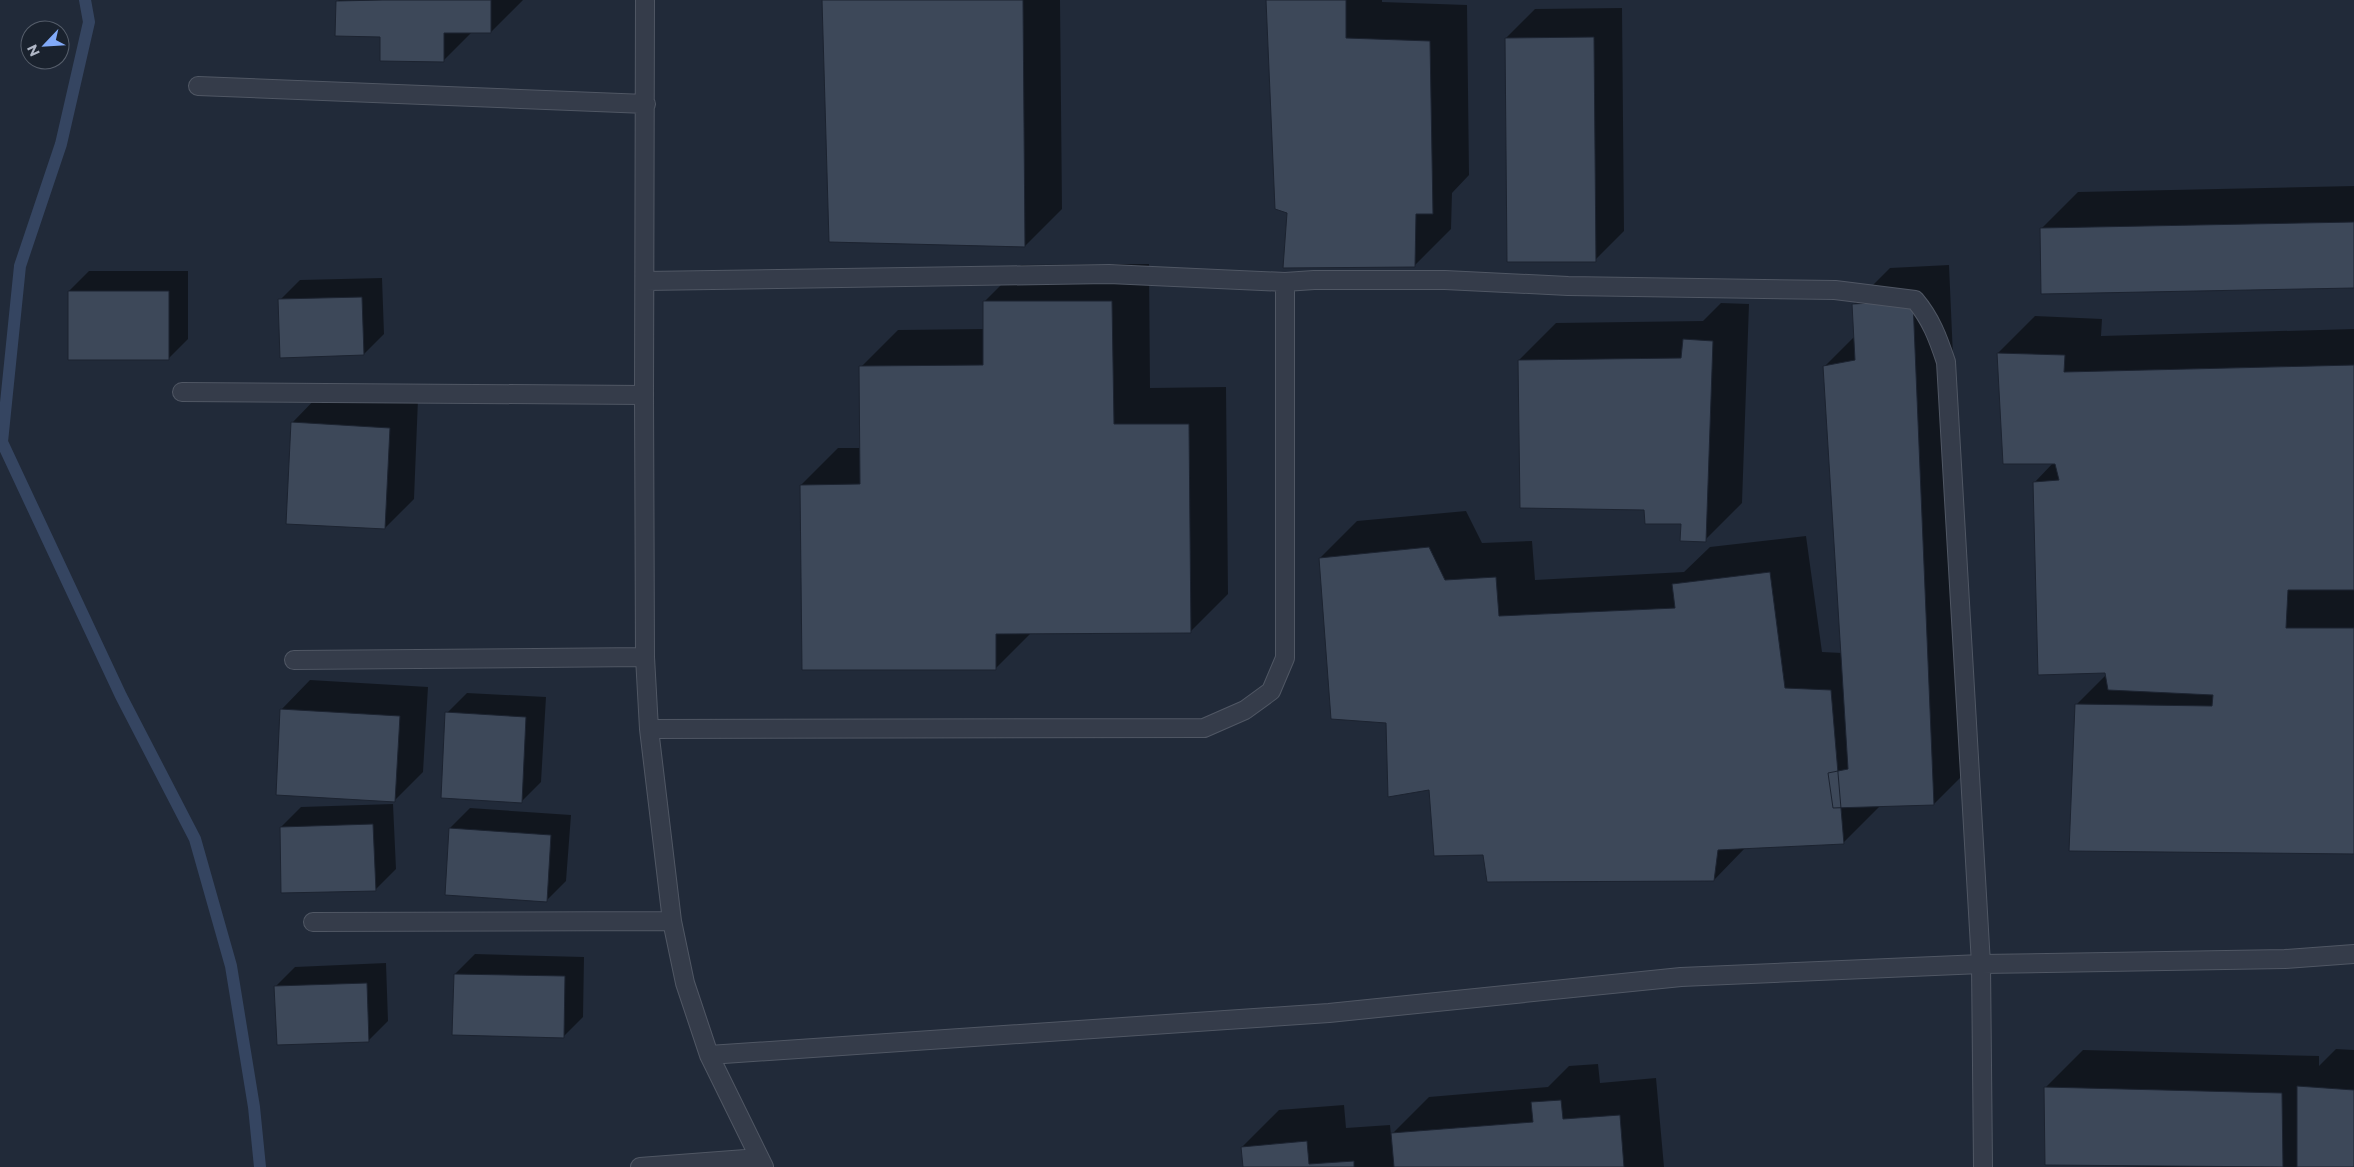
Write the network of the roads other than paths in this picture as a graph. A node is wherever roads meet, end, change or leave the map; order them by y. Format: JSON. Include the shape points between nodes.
{"nodes":[{"id":1,"x":645,"y":0,"type":"edge"},
{"id":2,"x":198,"y":86,"type":"dead end"},
{"id":3,"x":646,"y":104,"type":"junction"},
{"id":4,"x":645,"y":281,"type":"junction"},
{"id":5,"x":1285,"y":282,"type":"junction"},
{"id":6,"x":182,"y":392,"type":"dead end"},
{"id":7,"x":644,"y":395,"type":"junction"},
{"id":8,"x":645,"y":657,"type":"junction"},
{"id":9,"x":294,"y":660,"type":"dead end"},
{"id":10,"x":649,"y":729,"type":"junction"},
{"id":11,"x":672,"y":921,"type":"junction"},
{"id":12,"x":313,"y":922,"type":"dead end"},
{"id":13,"x":2354,"y":954,"type":"edge"},
{"id":14,"x":1982,"y":964,"type":"junction"},
{"id":15,"x":709,"y":1055,"type":"junction"},
{"id":16,"x":761,"y":1163,"type":"edge"},
{"id":17,"x":640,"y":1167,"type":"edge"},
{"id":18,"x":1983,"y":1167,"type":"edge"}],
"edges":[{"from":1,"to":3,"type":"lane"},
{"from":2,"to":3,"type":"lane"},
{"from":3,"to":4,"type":"lane"},
{"from":4,"to":5,"type":"lane","via":[[1109,274]]},
{"from":4,"to":7,"type":"lane"},
{"from":5,"to":10,"type":"lane","via":[[1285,658],[1271,691],[1245,710],[1204,728]]},
{"from":5,"to":14,"type":"lane","via":[[1445,280],[1568,286],[1835,290],[1914,300],[1936,332],[1946,362]]},
{"from":6,"to":7,"type":"lane"},
{"from":7,"to":8,"type":"lane"},
{"from":8,"to":9,"type":"lane"},
{"from":8,"to":10,"type":"lane"},
{"from":10,"to":11,"type":"lane"},
{"from":11,"to":12,"type":"lane"},
{"from":11,"to":15,"type":"lane","via":[[685,983]]},
{"from":13,"to":14,"type":"lane","via":[[2285,959]]},
{"from":14,"to":15,"type":"lane","via":[[1681,977],[1329,1013]]},
{"from":14,"to":18,"type":"lane"},
{"from":15,"to":16,"type":"lane"},
{"from":16,"to":17,"type":"lane"}]}
